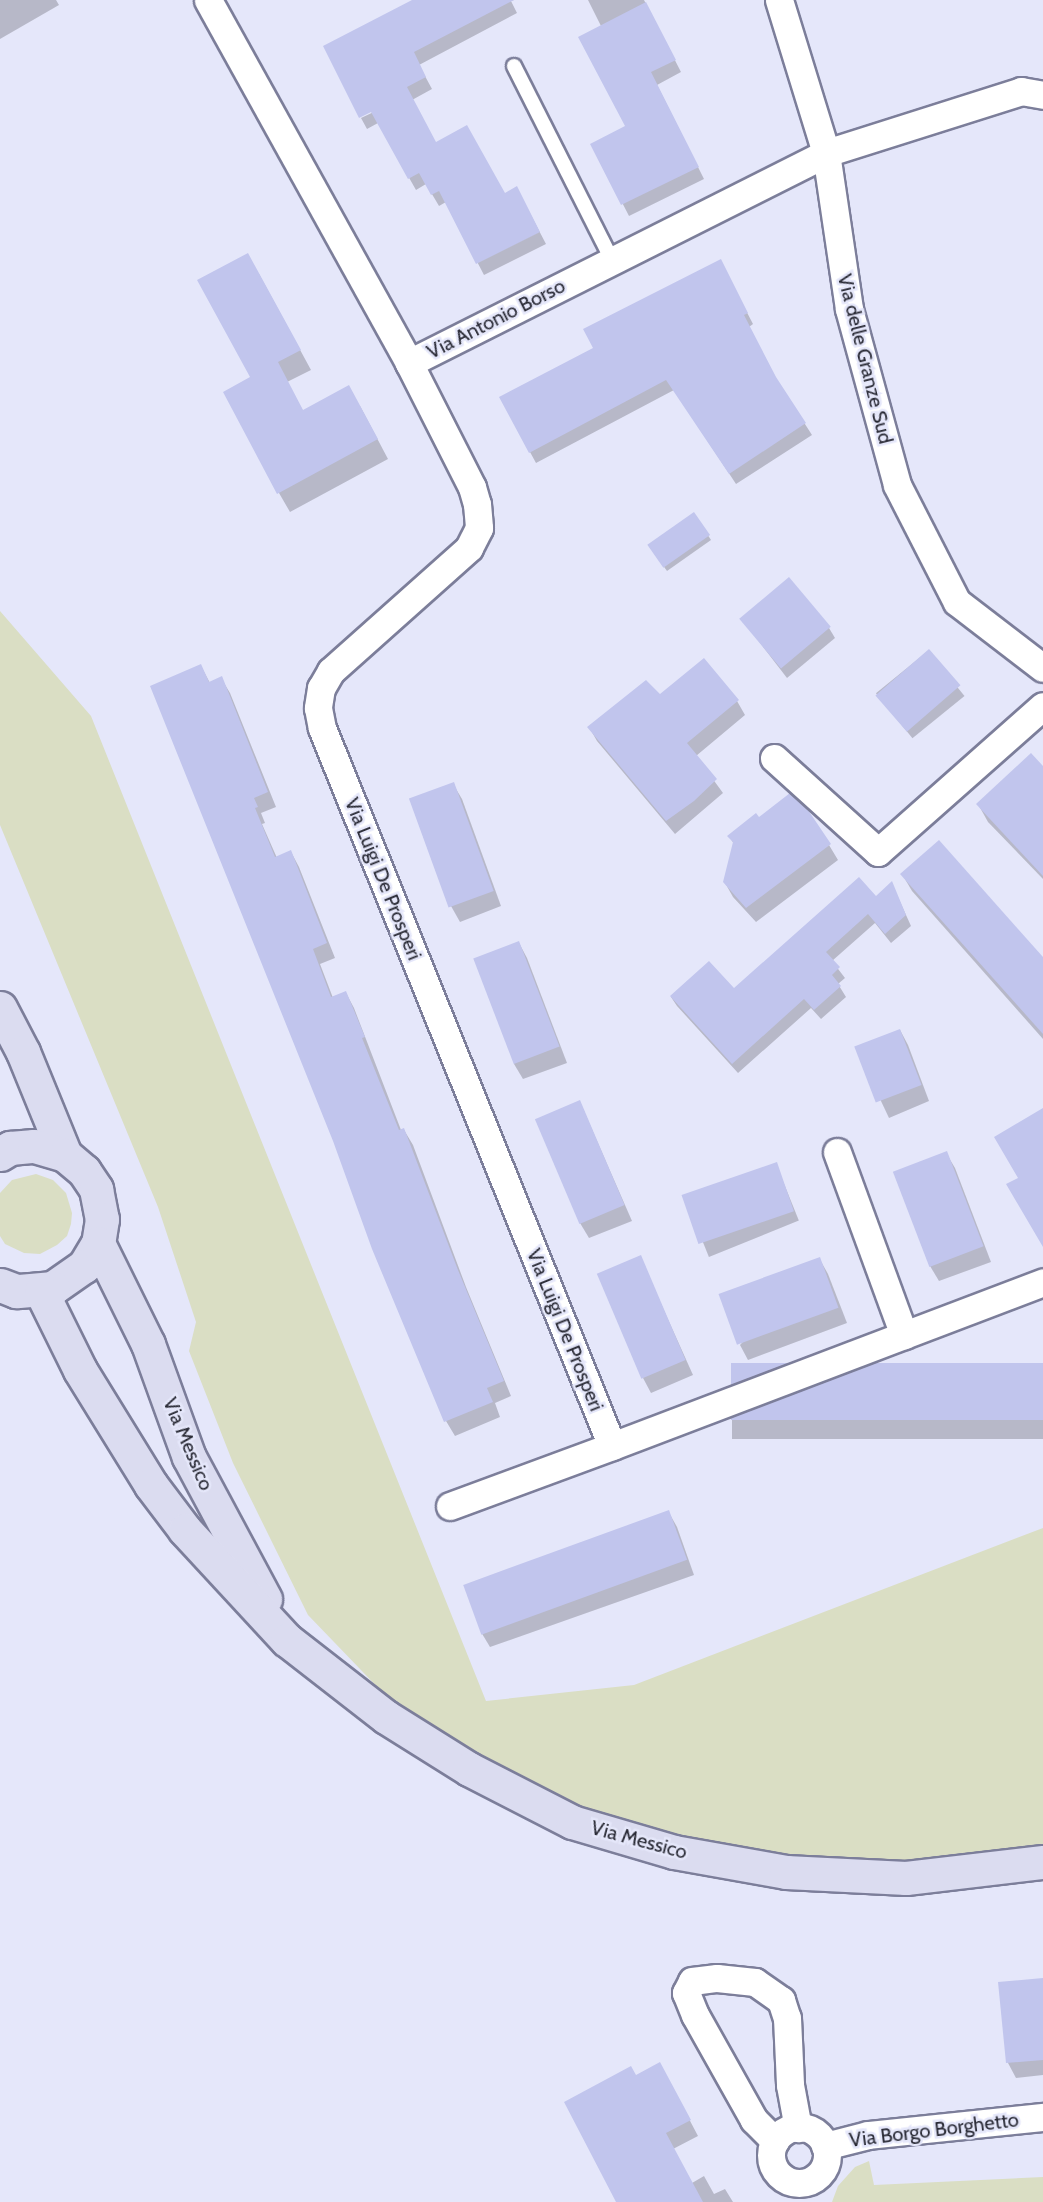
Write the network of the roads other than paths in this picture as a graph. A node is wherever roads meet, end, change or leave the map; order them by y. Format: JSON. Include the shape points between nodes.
{"nodes":[{"id":1,"x":208,"y":0,"type":"edge"},
{"id":2,"x":779,"y":0,"type":"edge"},
{"id":3,"x":514,"y":66,"type":"dead end"},
{"id":4,"x":1043,"y":95,"type":"edge"},
{"id":5,"x":826,"y":153,"type":"junction"},
{"id":6,"x":612,"y":260,"type":"junction"},
{"id":7,"x":409,"y":363,"type":"junction"},
{"id":8,"x":1043,"y":668,"type":"edge"},
{"id":9,"x":1043,"y":706,"type":"edge"},
{"id":10,"x":774,"y":758,"type":"dead end"},
{"id":11,"x":0,"y":1008,"type":"edge"},
{"id":12,"x":837,"y":1152,"type":"dead end"},
{"id":13,"x":0,"y":1154,"type":"edge"},
{"id":14,"x":65,"y":1155,"type":"junction"},
{"id":15,"x":98,"y":1243,"type":"junction"},
{"id":16,"x":1043,"y":1282,"type":"edge"},
{"id":17,"x":0,"y":1285,"type":"edge"},
{"id":18,"x":41,"y":1291,"type":"junction"},
{"id":19,"x":904,"y":1335,"type":"junction"},
{"id":20,"x":612,"y":1446,"type":"junction"},
{"id":21,"x":450,"y":1506,"type":"dead end"},
{"id":22,"x":287,"y":1640,"type":"junction"},
{"id":23,"x":1043,"y":1862,"type":"edge"},
{"id":24,"x":1043,"y":2117,"type":"edge"},
{"id":25,"x":798,"y":2128,"type":"junction"},
{"id":26,"x":775,"y":2141,"type":"junction"},
{"id":27,"x":825,"y":2146,"type":"junction"},
{"id":28,"x":802,"y":2192,"type":"edge"}],
"edges":[{"from":1,"to":7,"type":"street","name":"Via Antonio Borso"},
{"from":2,"to":5,"type":"street","name":"Via delle Granze Sud"},
{"from":3,"to":6,"type":"lane"},
{"from":4,"to":5,"type":"street","name":"Via Antonio Borso","via":[[1021,91]]},
{"from":5,"to":6,"type":"street","name":"Via Antonio Borso"},
{"from":5,"to":8,"type":"street","name":"Via delle Granze Sud","via":[[849,309],[897,486],[957,602]]},
{"from":6,"to":7,"type":"street","name":"Via Antonio Borso"},
{"from":7,"to":20,"type":"street","name":"Via Luigi De Prosperi","via":[[472,487],[479,528],[469,548],[331,671],[321,688],[318,708],[322,728]]},
{"from":9,"to":10,"type":"street","via":[[878,852]]},
{"from":11,"to":14,"type":"street","via":[[23,1052]]},
{"from":12,"to":19,"type":"street"},
{"from":13,"to":14,"type":"street","via":[[10,1148],[34,1146]]},
{"from":14,"to":15,"type":"street","via":[[84,1171],[96,1189],[102,1219]]},
{"from":15,"to":18,"type":"street","via":[[84,1266],[53,1288]]},
{"from":15,"to":22,"type":"street","name":"Via Messico","via":[[148,1344],[189,1457]]},
{"from":16,"to":19,"type":"street"},
{"from":17,"to":18,"type":"street","via":[[16,1291]]},
{"from":18,"to":22,"type":"street","name":"Via Messico","via":[[80,1370],[151,1485],[185,1530]]},
{"from":19,"to":20,"type":"street"},
{"from":20,"to":21,"type":"street"},
{"from":22,"to":23,"type":"street","name":"Via Messico","via":[[386,1717],[469,1769],[572,1822],[662,1849],[786,1872],[906,1878]]},
{"from":24,"to":27,"type":"street","name":"Via Borgo Borghetto","via":[[868,2135]]},
{"from":25,"to":26,"type":"street","via":[[784,2131]]},
{"from":25,"to":26,"type":"street","via":[[790,2085],[787,2018],[781,2000],[755,1982],[717,1978],[692,1981],[686,1993],[695,2015],[754,2120]]},
{"from":25,"to":27,"type":"street","name":"Via Borgo Borghetto","via":[[815,2133]]},
{"from":26,"to":28,"type":"street","name":"Via Borgo Borghetto","via":[[771,2160],[775,2170]]},
{"from":27,"to":28,"type":"street","name":"Via Borgo Borghetto","via":[[822,2172]]}]}
